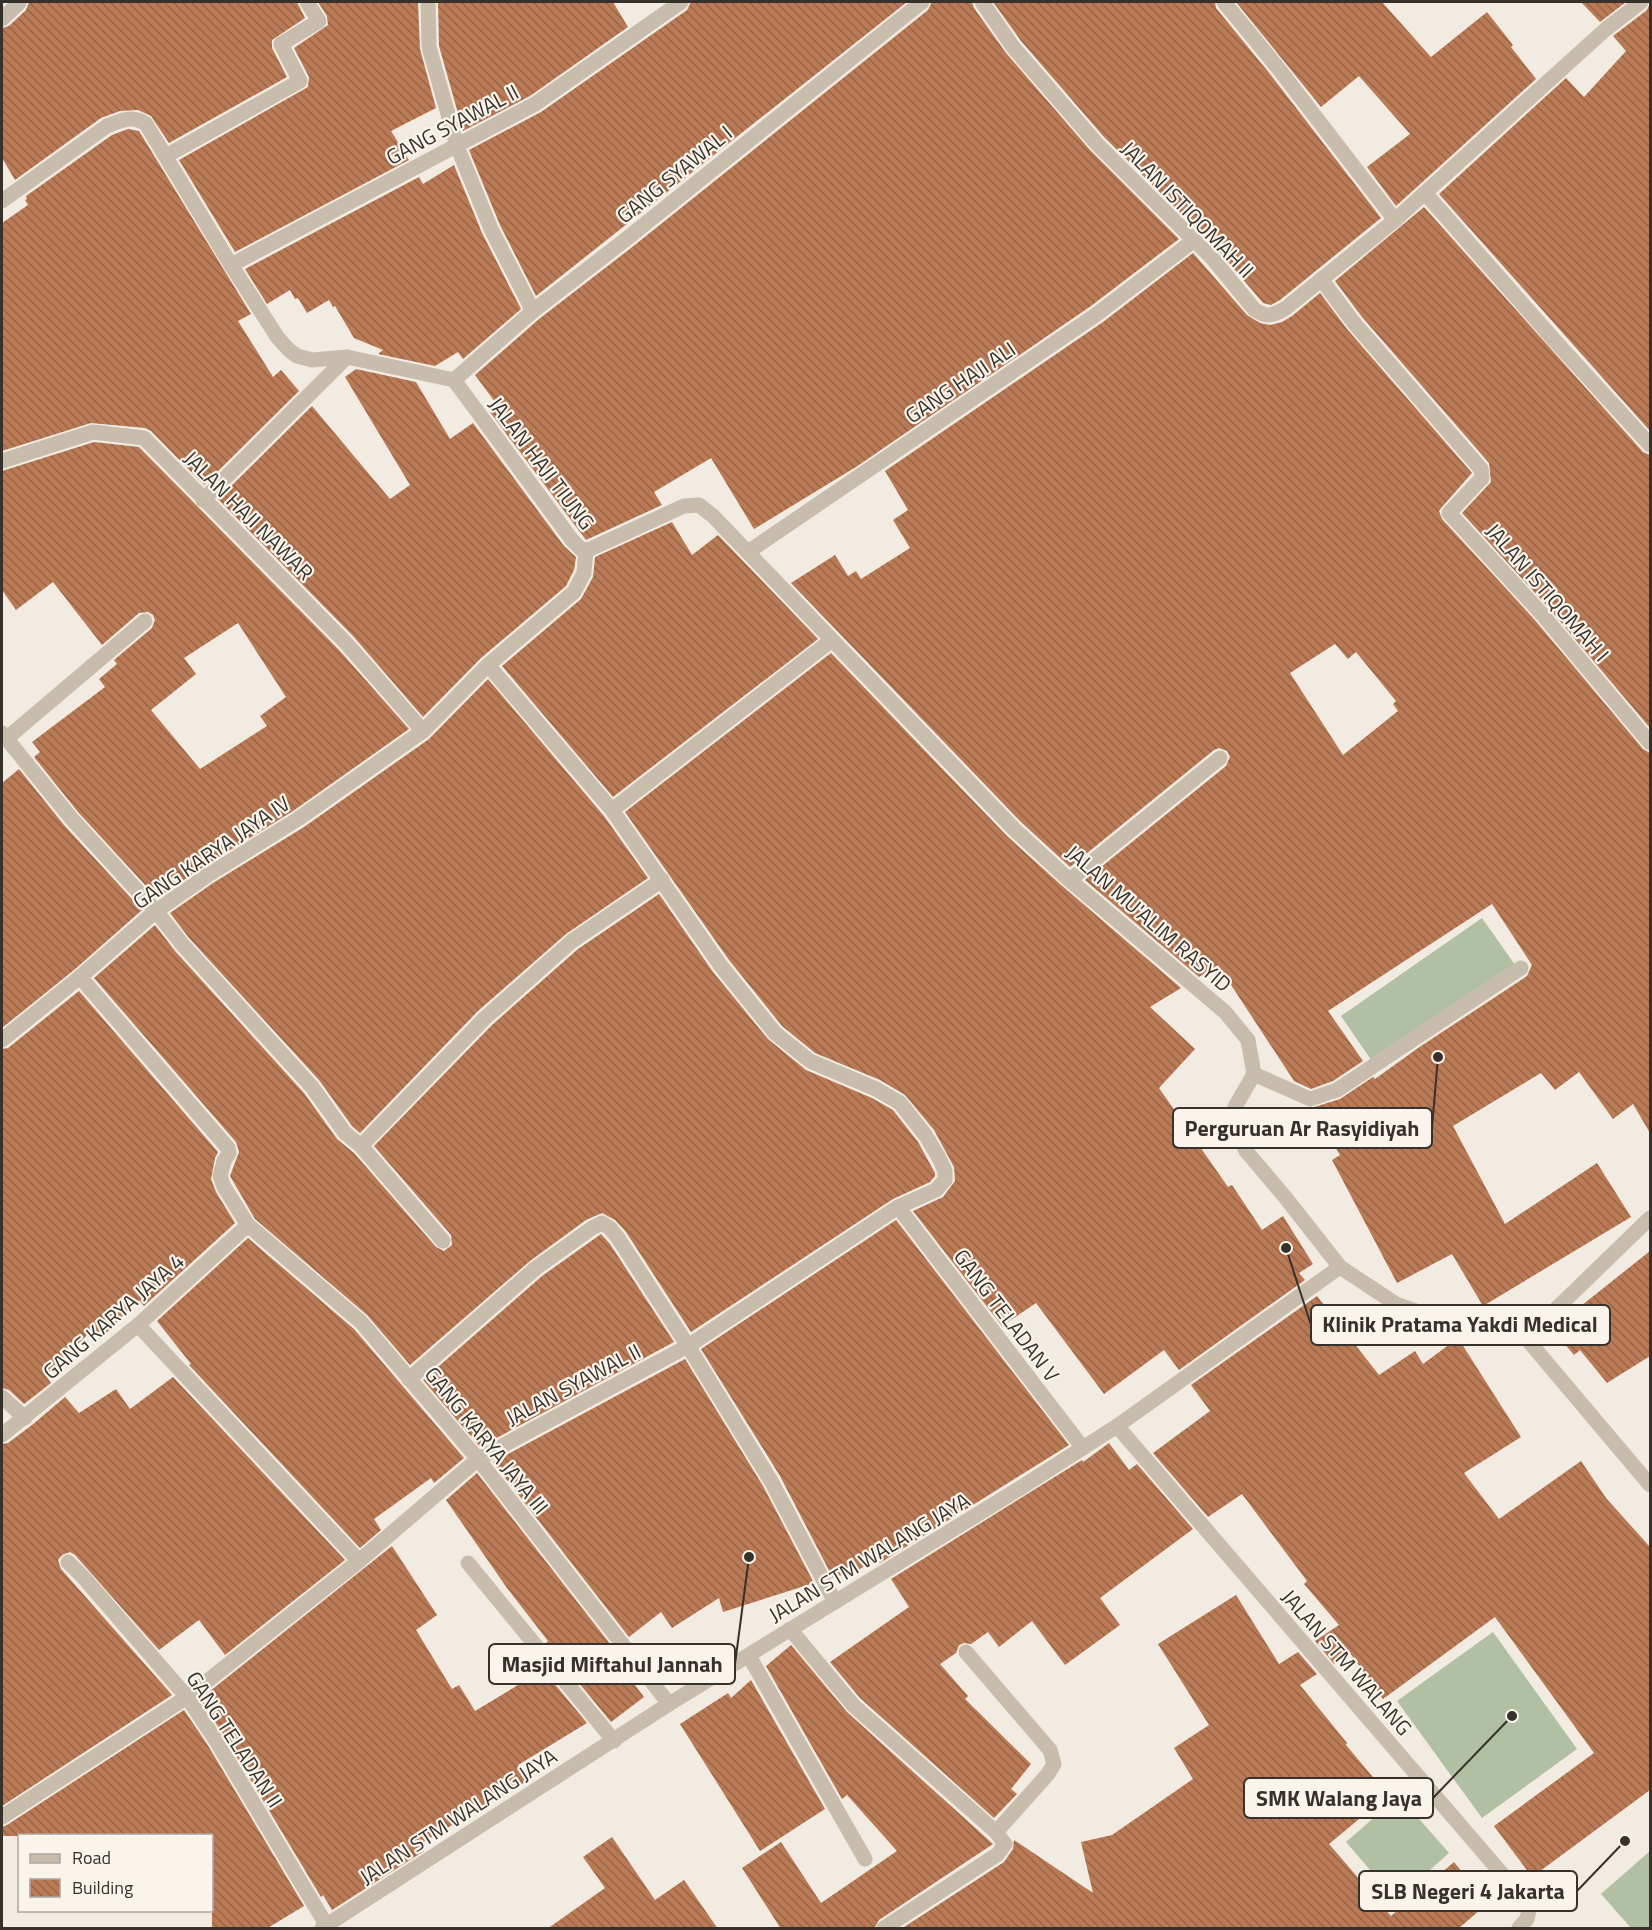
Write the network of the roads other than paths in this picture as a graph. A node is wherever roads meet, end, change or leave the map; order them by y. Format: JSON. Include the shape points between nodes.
{"nodes":[{"id":1,"x":307,"y":2,"type":"edge"},
{"id":2,"x":428,"y":2,"type":"edge"},
{"id":3,"x":681,"y":2,"type":"edge"},
{"id":4,"x":922,"y":2,"type":"edge"},
{"id":5,"x":982,"y":2,"type":"edge"},
{"id":6,"x":1224,"y":2,"type":"edge"},
{"id":7,"x":1641,"y":2,"type":"edge"},
{"id":8,"x":19,"y":3,"type":"dead end"},
{"id":9,"x":2,"y":19,"type":"edge"},
{"id":10,"x":457,"y":146,"type":"junction"},
{"id":11,"x":166,"y":156,"type":"junction"},
{"id":12,"x":1425,"y":193,"type":"junction"},
{"id":13,"x":2,"y":201,"type":"edge"},
{"id":14,"x":1395,"y":220,"type":"junction"},
{"id":15,"x":1193,"y":241,"type":"junction"},
{"id":16,"x":231,"y":265,"type":"junction"},
{"id":17,"x":1321,"y":279,"type":"junction"},
{"id":18,"x":533,"y":311,"type":"junction"},
{"id":19,"x":347,"y":357,"type":"junction"},
{"id":20,"x":454,"y":380,"type":"junction"},
{"id":21,"x":1650,"y":445,"type":"edge"},
{"id":22,"x":2,"y":461,"type":"edge"},
{"id":23,"x":203,"y":500,"type":"junction"},
{"id":24,"x":586,"y":550,"type":"junction"},
{"id":25,"x":748,"y":552,"type":"junction"},
{"id":26,"x":145,"y":621,"type":"dead end"},
{"id":27,"x":832,"y":640,"type":"junction"},
{"id":28,"x":488,"y":665,"type":"junction"},
{"id":29,"x":423,"y":731,"type":"junction"},
{"id":30,"x":4,"y":736,"type":"edge"},
{"id":31,"x":1650,"y":743,"type":"edge"},
{"id":32,"x":1220,"y":758,"type":"dead end"},
{"id":33,"x":612,"y":810,"type":"junction"},
{"id":34,"x":1071,"y":879,"type":"junction"},
{"id":35,"x":662,"y":880,"type":"junction"},
{"id":36,"x":156,"y":911,"type":"junction"},
{"id":37,"x":1521,"y":968,"type":"dead end"},
{"id":38,"x":80,"y":977,"type":"junction"},
{"id":39,"x":2,"y":1040,"type":"edge"},
{"id":40,"x":1254,"y":1074,"type":"junction"},
{"id":41,"x":361,"y":1146,"type":"junction"},
{"id":42,"x":898,"y":1207,"type":"junction"},
{"id":43,"x":1650,"y":1218,"type":"edge"},
{"id":44,"x":248,"y":1225,"type":"junction"},
{"id":45,"x":443,"y":1241,"type":"dead end"},
{"id":46,"x":1340,"y":1267,"type":"junction"},
{"id":47,"x":138,"y":1325,"type":"junction"},
{"id":48,"x":1526,"y":1338,"type":"junction"},
{"id":49,"x":688,"y":1346,"type":"junction"},
{"id":50,"x":410,"y":1379,"type":"junction"},
{"id":51,"x":2,"y":1397,"type":"edge"},
{"id":52,"x":25,"y":1418,"type":"junction"},
{"id":53,"x":1117,"y":1426,"type":"junction"},
{"id":54,"x":2,"y":1436,"type":"edge"},
{"id":55,"x":1083,"y":1448,"type":"junction"},
{"id":56,"x":478,"y":1459,"type":"junction"},
{"id":57,"x":1650,"y":1485,"type":"edge"},
{"id":58,"x":359,"y":1561,"type":"junction"},
{"id":59,"x":68,"y":1562,"type":"dead end"},
{"id":60,"x":468,"y":1563,"type":"dead end"},
{"id":61,"x":835,"y":1602,"type":"junction"},
{"id":62,"x":790,"y":1629,"type":"junction"},
{"id":63,"x":966,"y":1652,"type":"dead end"},
{"id":64,"x":749,"y":1656,"type":"junction"},
{"id":65,"x":187,"y":1697,"type":"junction"},
{"id":66,"x":669,"y":1704,"type":"junction"},
{"id":67,"x":614,"y":1741,"type":"junction"},
{"id":68,"x":2,"y":1816,"type":"edge"},
{"id":69,"x":996,"y":1832,"type":"junction"},
{"id":70,"x":865,"y":1859,"type":"dead end"},
{"id":71,"x":324,"y":1927,"type":"edge"},
{"id":72,"x":884,"y":1929,"type":"edge"},
{"id":73,"x":1519,"y":1929,"type":"edge"}],
"edges":[{"from":1,"to":11,"type":"street","via":[[320,21],[280,44],[300,81]]},
{"from":2,"to":10,"type":"street","via":[[429,47]]},
{"from":3,"to":10,"type":"street","name":"GANG SYAWAL II","via":[[535,104]]},
{"from":4,"to":18,"type":"street","name":"GANG SYAWAL I"},
{"from":5,"to":15,"type":"street","name":"JALAN ISTIQOMAH II","via":[[1013,47],[1097,144]]},
{"from":6,"to":14,"type":"street"},
{"from":7,"to":12,"type":"street","name":"JALAN ISTIQOMAH II"},
{"from":8,"to":9,"type":"street"},
{"from":10,"to":16,"type":"street","name":"GANG SYAWAL II"},
{"from":10,"to":18,"type":"street","via":[[491,229]]},
{"from":11,"to":13,"type":"street","via":[[146,124],[139,119],[119,121]]},
{"from":11,"to":16,"type":"street"},
{"from":12,"to":14,"type":"street","name":"JALAN ISTIQOMAH II"},
{"from":12,"to":21,"type":"street"},
{"from":14,"to":17,"type":"street","name":"JALAN ISTIQOMAH II"},
{"from":15,"to":17,"type":"street","name":"JALAN ISTIQOMAH II","via":[[1261,314],[1275,315]]},
{"from":15,"to":25,"type":"street","name":"GANG HAJI ALI","via":[[1097,314]]},
{"from":16,"to":19,"type":"street","via":[[289,350],[312,360]]},
{"from":17,"to":31,"type":"street","name":"JALAN ISTIQOMAH I","via":[[1354,323],[1481,469],[1482,478],[1449,513],[1541,613]]},
{"from":18,"to":20,"type":"street","name":"GANG SYAWAL I"},
{"from":19,"to":20,"type":"street"},
{"from":19,"to":23,"type":"street"},
{"from":20,"to":24,"type":"street","name":"JALAN HAJI TIUNG","via":[[572,540]]},
{"from":22,"to":23,"type":"street","name":"JALAN HAJI NAWAR","via":[[93,432],[144,438]]},
{"from":23,"to":29,"type":"street","name":"JALAN HAJI NAWAR","via":[[346,643]]},
{"from":24,"to":25,"type":"street","name":"JALAN HAJI TIUNG","via":[[684,506],[699,505]]},
{"from":24,"to":28,"type":"street","name":"GANG KARYA JAYA IV","via":[[584,573],[574,592]]},
{"from":25,"to":27,"type":"street","name":"JALAN HAJI TIUNG"},
{"from":26,"to":30,"type":"street"},
{"from":27,"to":33,"type":"street"},
{"from":27,"to":34,"type":"street","name":"JALAN MU'ALIM RASYID","via":[[1014,829]]},
{"from":28,"to":29,"type":"street","name":"GANG KARYA JAYA IV"},
{"from":28,"to":33,"type":"street"},
{"from":29,"to":36,"type":"street","name":"GANG KARYA JAYA IV","via":[[298,819]]},
{"from":30,"to":36,"type":"street","via":[[71,818]]},
{"from":32,"to":34,"type":"street"},
{"from":33,"to":35,"type":"street"},
{"from":34,"to":40,"type":"street","name":"JALAN MU'ALIM RASYID","via":[[1225,1012],[1248,1040]]},
{"from":35,"to":41,"type":"street","via":[[563,948],[485,1018]]},
{"from":35,"to":42,"type":"street","name":"JALAN SYAWAL II","via":[[721,966],[775,1033],[810,1061],[900,1103],[926,1136],[942,1164],[945,1180],[936,1190]]},
{"from":36,"to":38,"type":"street","name":"GANG KARYA JAYA IV"},
{"from":36,"to":41,"type":"street","via":[[312,1087],[345,1133]]},
{"from":37,"to":40,"type":"street","via":[[1337,1090],[1310,1099]]},
{"from":38,"to":39,"type":"street","name":"GANG KARYA JAYA IV"},
{"from":38,"to":44,"type":"street","name":"GANG KARYA JAYA III","via":[[228,1148],[220,1176]]},
{"from":40,"to":46,"type":"street","via":[[1235,1107],[1236,1129],[1246,1151]]},
{"from":41,"to":45,"type":"street"},
{"from":42,"to":49,"type":"street","name":"JALAN SYAWAL II"},
{"from":42,"to":55,"type":"street","name":"GANG TELADAN V"},
{"from":43,"to":48,"type":"street"},
{"from":44,"to":47,"type":"street","name":"GANG KARYA JAYA 4"},
{"from":44,"to":50,"type":"street","name":"GANG KARYA JAYA III","via":[[361,1322]]},
{"from":46,"to":48,"type":"street","via":[[1396,1304],[1451,1323]]},
{"from":46,"to":53,"type":"street","name":"JALAN STM WALANG JAYA"},
{"from":47,"to":52,"type":"street","name":"GANG KARYA JAYA 4"},
{"from":47,"to":58,"type":"street"},
{"from":48,"to":57,"type":"street"},
{"from":49,"to":50,"type":"street","via":[[618,1238],[602,1223],[537,1268]]},
{"from":49,"to":56,"type":"street","name":"JALAN SYAWAL II"},
{"from":49,"to":61,"type":"street","via":[[771,1480]]},
{"from":50,"to":56,"type":"street","name":"GANG KARYA JAYA III"},
{"from":51,"to":52,"type":"street"},
{"from":52,"to":54,"type":"street","name":"GANG KARYA JAYA 4"},
{"from":53,"to":55,"type":"street","name":"JALAN STM WALANG JAYA"},
{"from":53,"to":73,"type":"street","name":"JALAN STM WALANG","via":[[1515,1889],[1529,1910]]},
{"from":55,"to":61,"type":"street","name":"JALAN STM WALANG JAYA"},
{"from":56,"to":58,"type":"street","name":"JALAN SYAWAL II"},
{"from":56,"to":66,"type":"street","name":"GANG KARYA JAYA III"},
{"from":58,"to":65,"type":"street","name":"JALAN SYAWAL II"},
{"from":59,"to":65,"type":"street","name":"GANG TELADAN II"},
{"from":60,"to":67,"type":"street"},
{"from":61,"to":62,"type":"street","name":"JALAN STM WALANG JAYA"},
{"from":62,"to":64,"type":"street","name":"JALAN STM WALANG JAYA"},
{"from":62,"to":69,"type":"street","via":[[854,1705]]},
{"from":63,"to":69,"type":"street","via":[[1050,1750],[1054,1764]]},
{"from":64,"to":66,"type":"street","name":"JALAN STM WALANG JAYA"},
{"from":64,"to":70,"type":"street"},
{"from":65,"to":68,"type":"street","name":"JALAN SYAWAL II"},
{"from":65,"to":71,"type":"street","name":"GANG TELADAN II"},
{"from":66,"to":67,"type":"street","name":"JALAN STM WALANG JAYA"},
{"from":67,"to":71,"type":"street","name":"JALAN STM WALANG JAYA"},
{"from":69,"to":72,"type":"street","via":[[1005,1844],[998,1854]]}]}
